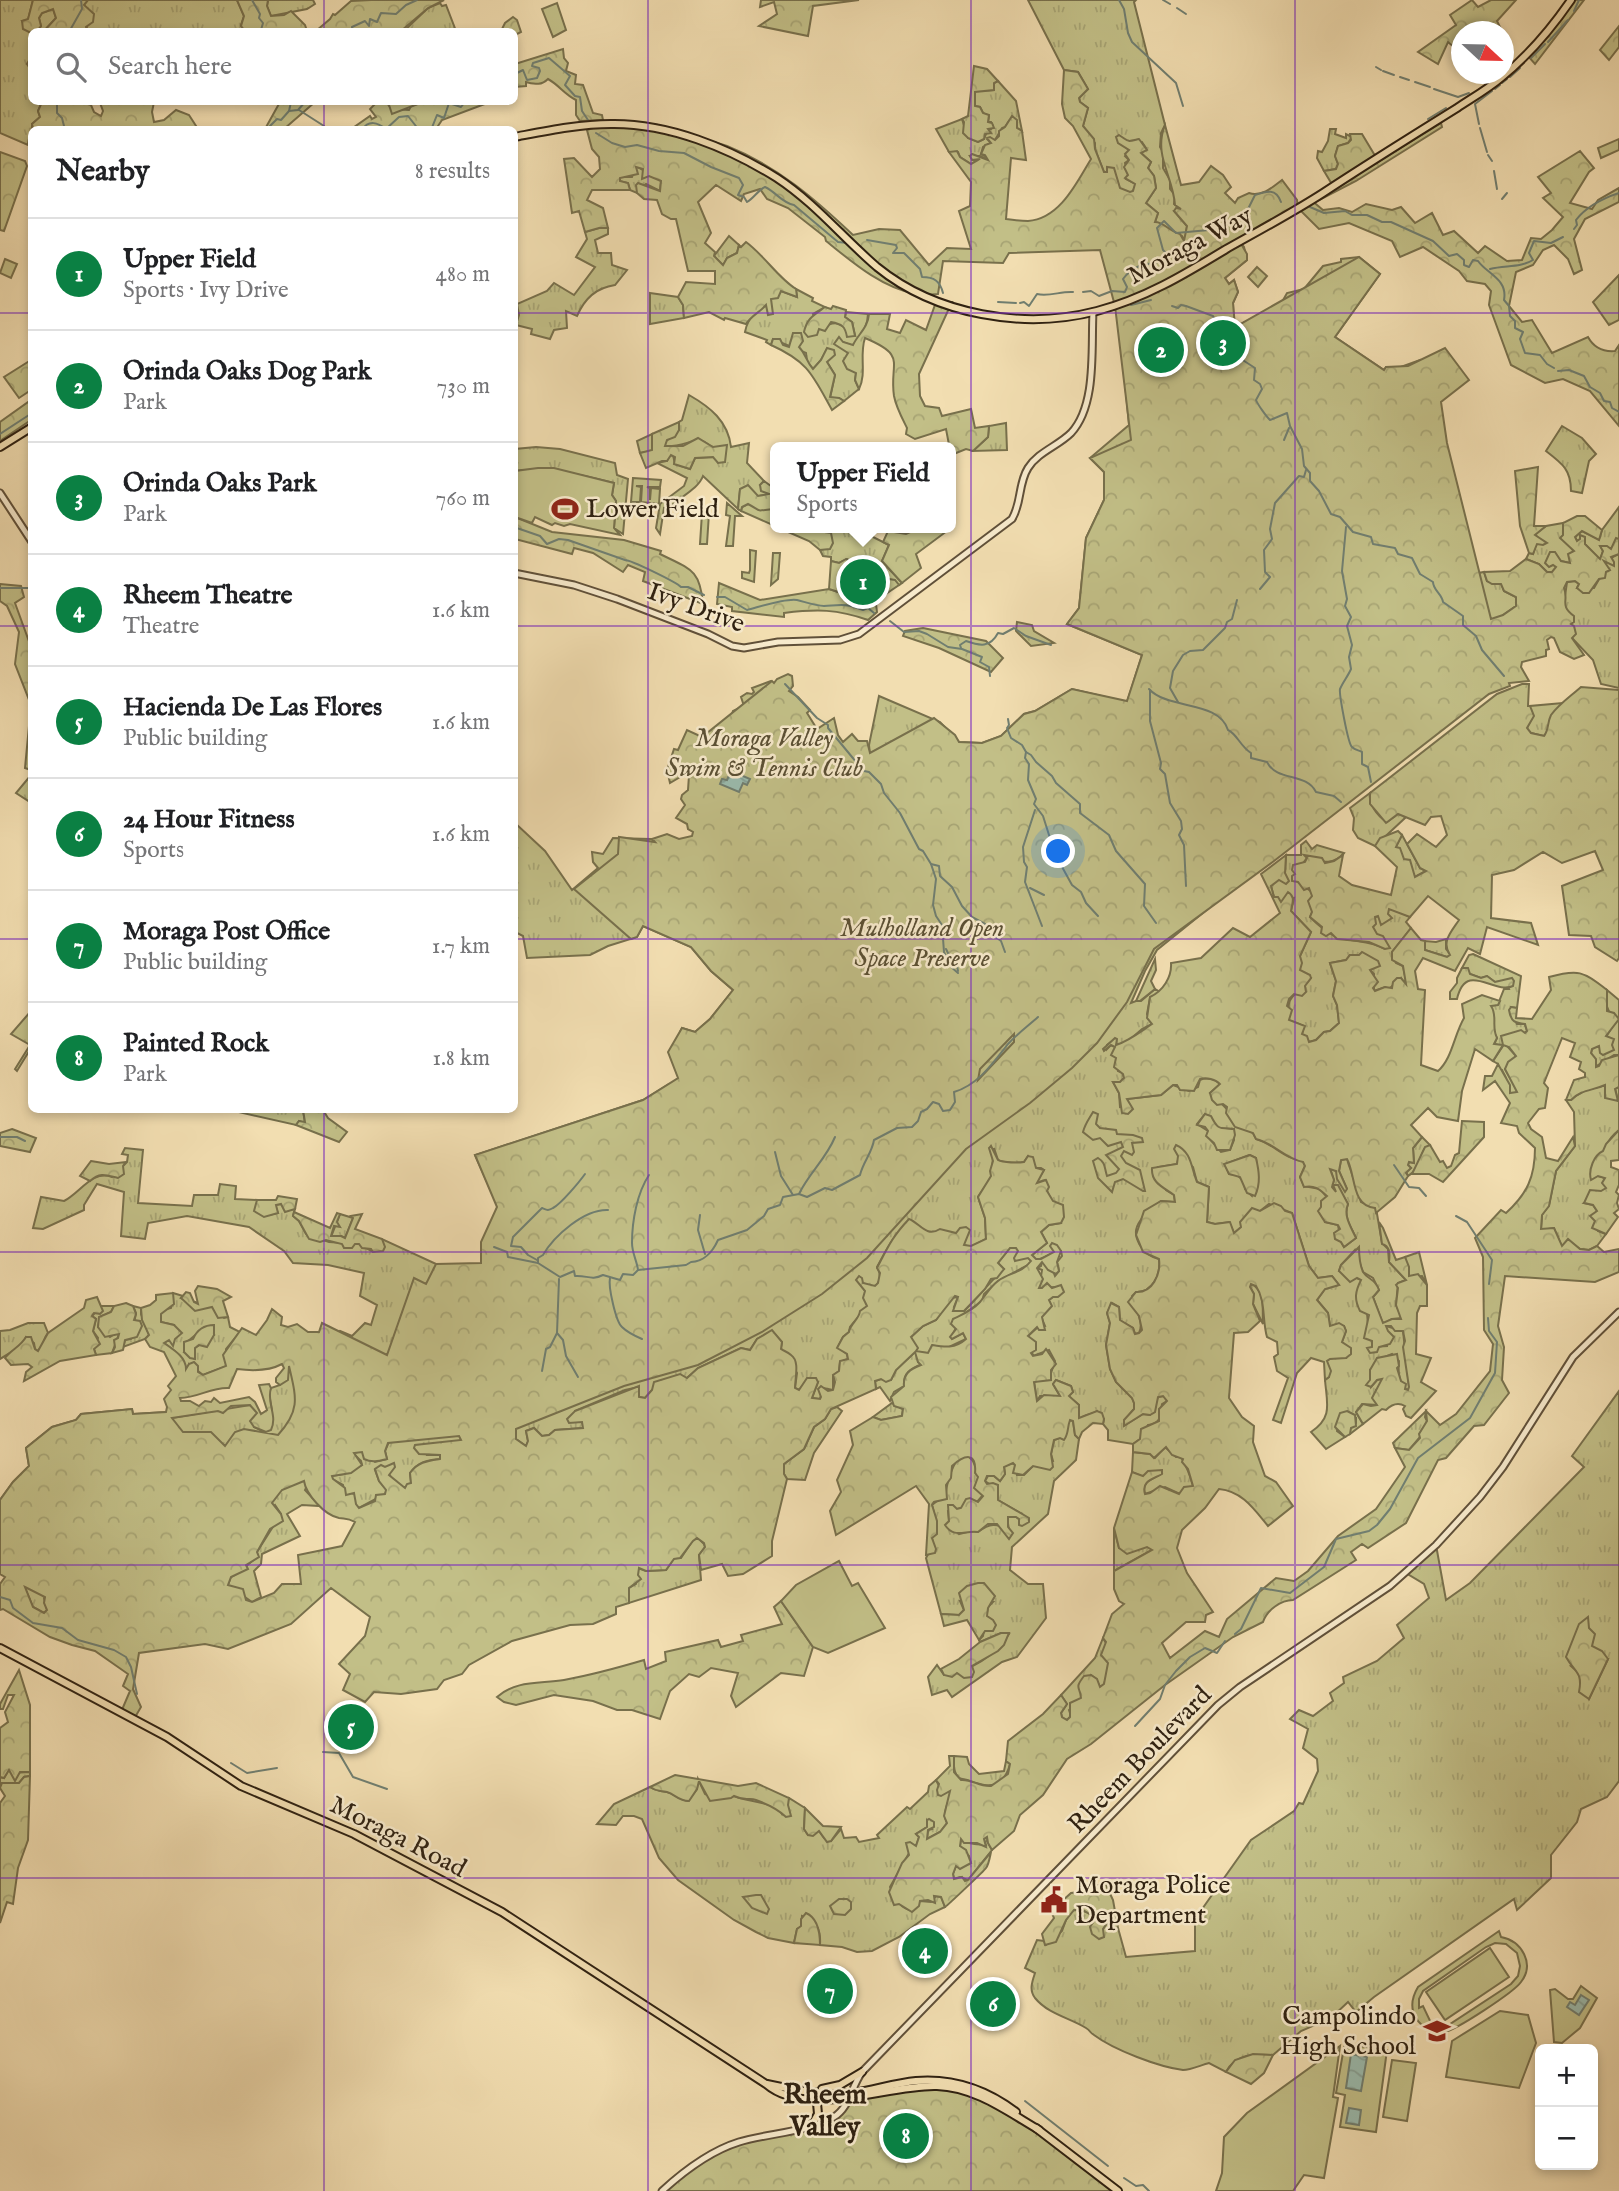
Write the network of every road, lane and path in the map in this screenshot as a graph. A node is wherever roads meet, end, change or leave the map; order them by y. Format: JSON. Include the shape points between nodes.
{"nodes":[{"id":1,"x":1571,"y":0,"type":"edge"},
{"id":2,"x":518,"y":136,"type":"edge"},
{"id":3,"x":1093,"y":312,"type":"junction"},
{"id":4,"x":28,"y":429,"type":"edge"},
{"id":5,"x":0,"y":447,"type":"edge"},
{"id":6,"x":0,"y":493,"type":"edge"},
{"id":7,"x":28,"y":536,"type":"edge"},
{"id":8,"x":518,"y":574,"type":"edge"},
{"id":9,"x":1619,"y":1312,"type":"edge"},
{"id":10,"x":0,"y":1648,"type":"edge"},
{"id":11,"x":862,"y":2072,"type":"junction"},
{"id":12,"x":811,"y":2095,"type":"junction"},
{"id":13,"x":850,"y":2096,"type":"junction"},
{"id":14,"x":813,"y":2125,"type":"junction"},
{"id":15,"x":663,"y":2191,"type":"edge"},
{"id":16,"x":1118,"y":2191,"type":"edge"}],
"edges":[{"from":1,"to":3,"type":"main road","name":"Moraga Way","via":[[1524,58],[1468,102],[1311,201],[1153,292]]},
{"from":2,"to":3,"type":"main road","name":"Moraga Way","via":[[613,124],[681,134],[775,177],[812,204],[887,274],[936,302],[1017,317]]},
{"from":3,"to":8,"type":"street","name":"Ivy Drive","via":[[1083,414],[1069,435],[1028,468],[1012,519],[850,638],[732,646],[617,598]]},
{"from":4,"to":5,"type":"main road"},
{"from":6,"to":7,"type":"street"},
{"from":9,"to":11,"type":"street","name":"Rheem Boulevard","via":[[1573,1357],[1503,1467],[1436,1545],[1390,1586],[1219,1704]]},
{"from":10,"to":12,"type":"main road","name":"Moraga Road","via":[[167,1737],[241,1786],[354,1834],[502,1912],[776,2093]]},
{"from":11,"to":12,"type":"main road"},
{"from":11,"to":13,"type":"street","name":"Rheem Boulevard"},
{"from":12,"to":13,"type":"main road","name":"Moraga Road"},
{"from":12,"to":14,"type":"main road","via":[[819,2108]]},
{"from":13,"to":14,"type":"street","name":"Rheem Boulevard","via":[[834,2117]]},
{"from":13,"to":16,"type":"main road","name":"Moraga Road","via":[[915,2081],[953,2082],[991,2095]]},
{"from":14,"to":15,"type":"street","name":"Rheem Boulevard","via":[[740,2141],[708,2154]]}]}
